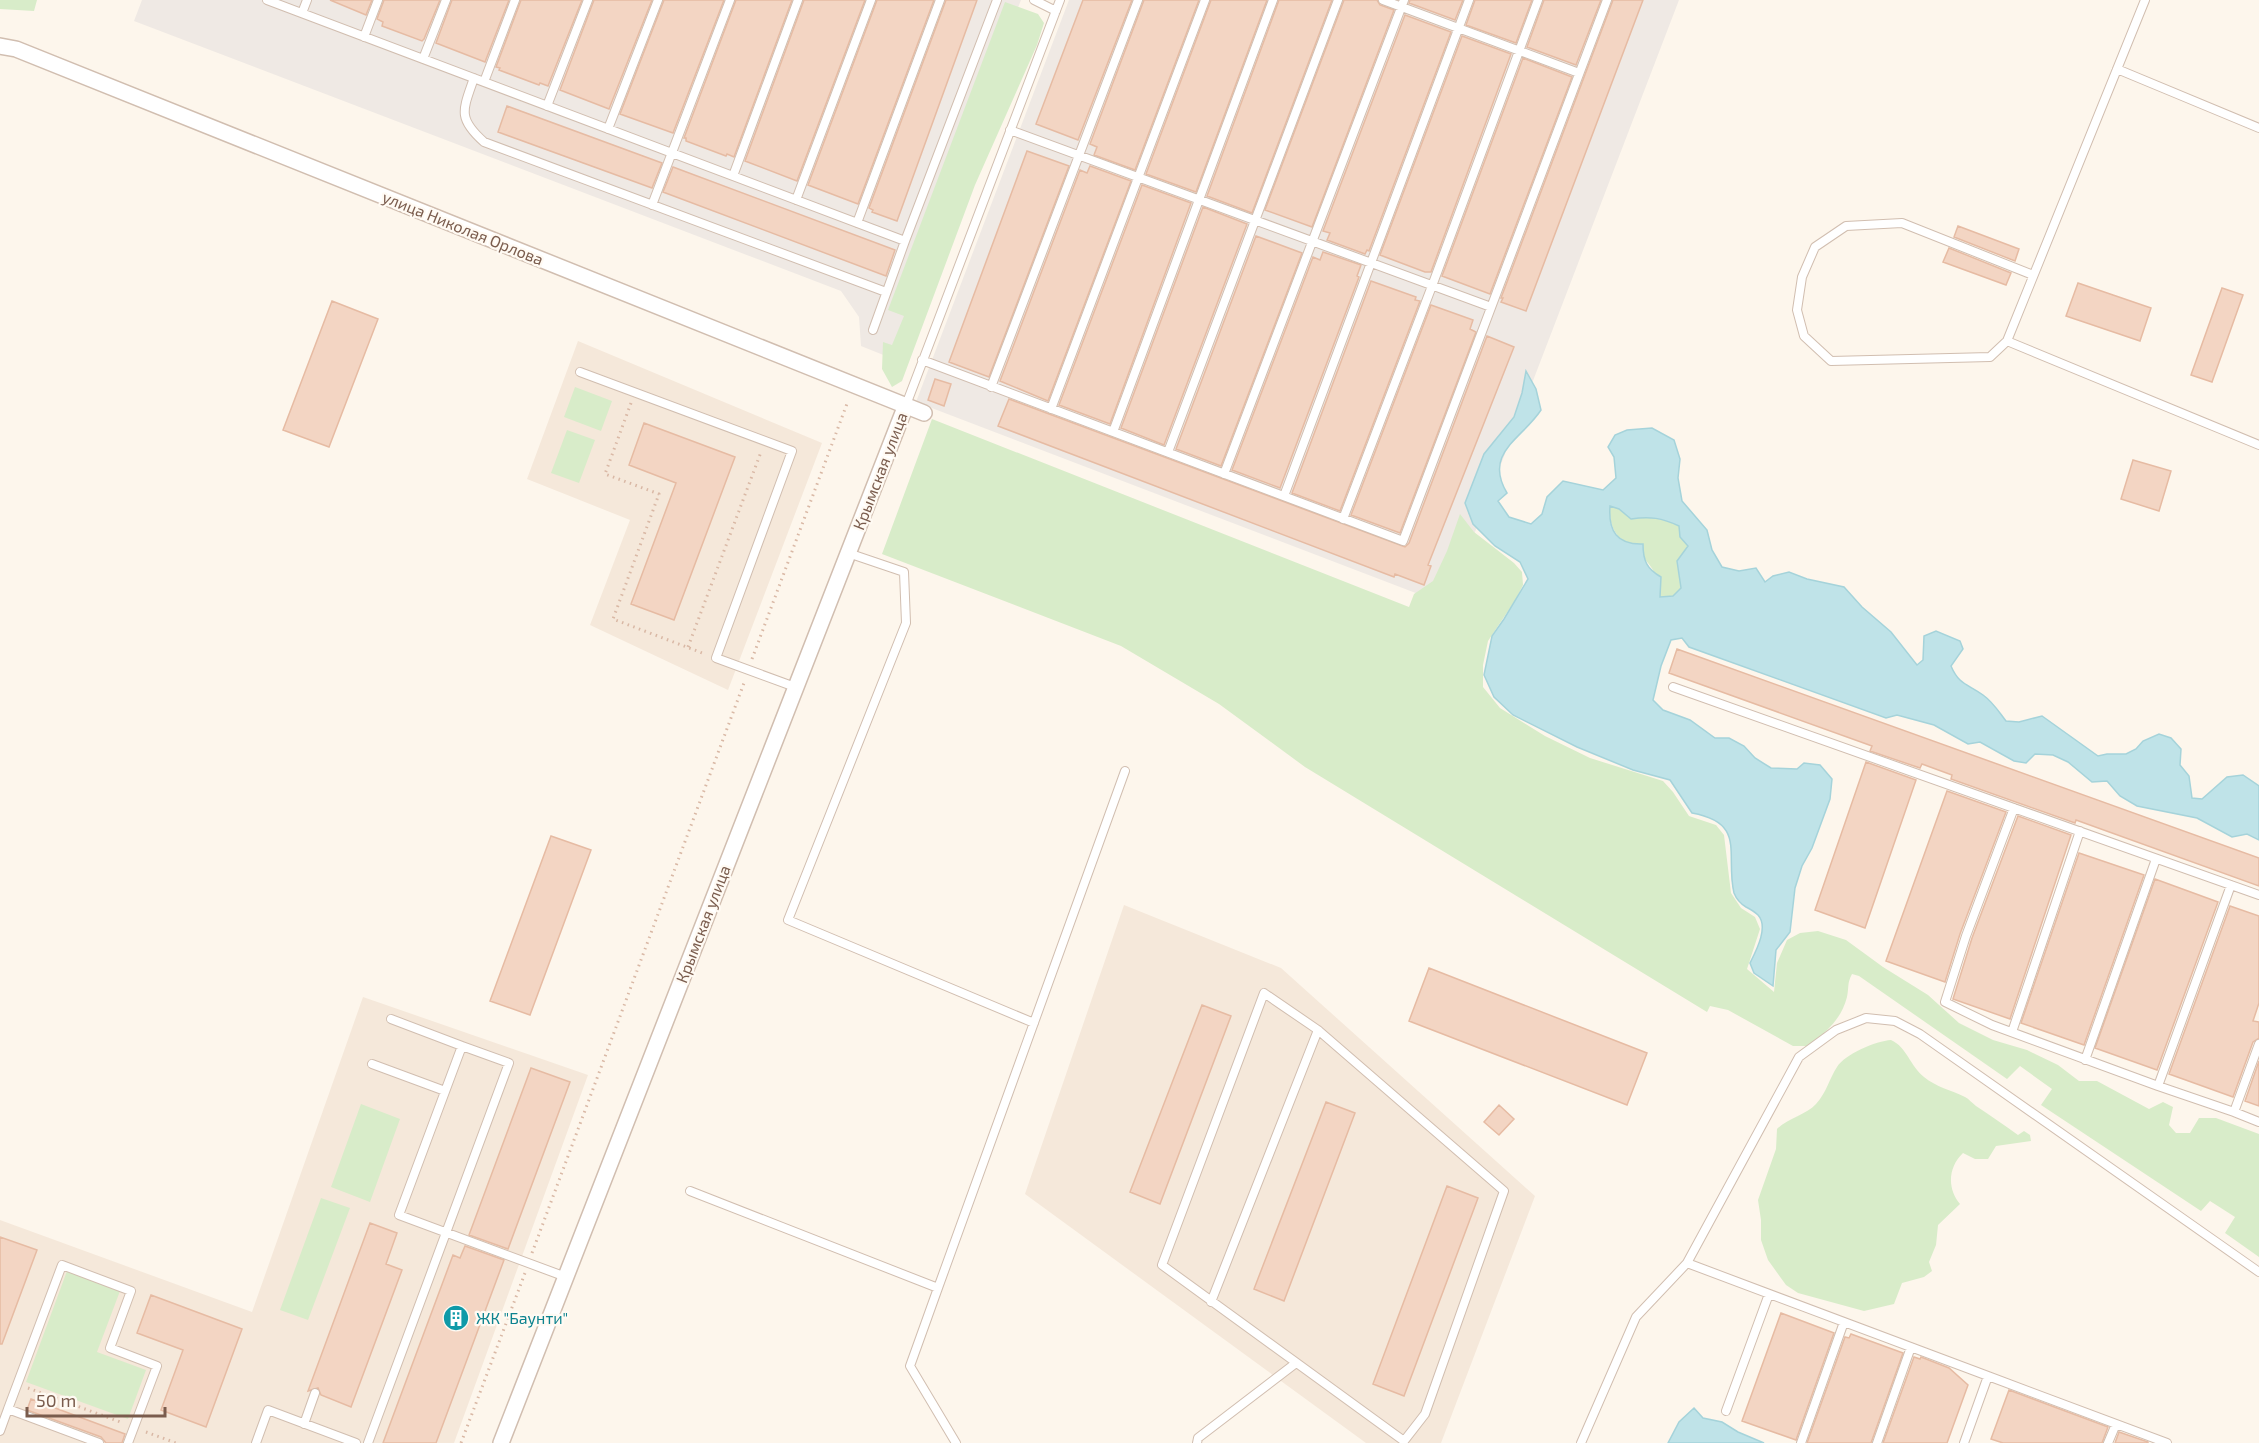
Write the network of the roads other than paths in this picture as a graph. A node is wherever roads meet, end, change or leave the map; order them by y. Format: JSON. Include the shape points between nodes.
{"nodes":[{"id":1,"x":267,"y":0,"type":"edge"},
{"id":2,"x":308,"y":0,"type":"edge"},
{"id":3,"x":378,"y":0,"type":"edge"},
{"id":4,"x":446,"y":0,"type":"edge"},
{"id":5,"x":515,"y":0,"type":"edge"},
{"id":6,"x":588,"y":0,"type":"edge"},
{"id":7,"x":658,"y":0,"type":"edge"},
{"id":8,"x":730,"y":0,"type":"edge"},
{"id":9,"x":798,"y":0,"type":"edge"},
{"id":10,"x":871,"y":0,"type":"edge"},
{"id":11,"x":940,"y":0,"type":"edge"},
{"id":12,"x":997,"y":0,"type":"edge"},
{"id":13,"x":1034,"y":0,"type":"edge"},
{"id":14,"x":1060,"y":0,"type":"edge"},
{"id":15,"x":1138,"y":0,"type":"edge"},
{"id":16,"x":1205,"y":0,"type":"edge"},
{"id":17,"x":1273,"y":0,"type":"edge"},
{"id":18,"x":1338,"y":0,"type":"edge"},
{"id":19,"x":1383,"y":0,"type":"edge"},
{"id":20,"x":1468,"y":0,"type":"edge"},
{"id":21,"x":1538,"y":0,"type":"edge"},
{"id":22,"x":1607,"y":0,"type":"edge"},
{"id":23,"x":2145,"y":0,"type":"edge"},
{"id":24,"x":1403,"y":4,"type":"edge"},
{"id":25,"x":1056,"y":11,"type":"junction"},
{"id":26,"x":302,"y":14,"type":"junction"},
{"id":27,"x":1458,"y":28,"type":"junction"},
{"id":28,"x":364,"y":37,"type":"junction"},
{"id":29,"x":0,"y":46,"type":"edge"},
{"id":30,"x":1519,"y":51,"type":"junction"},
{"id":31,"x":423,"y":59,"type":"junction"},
{"id":32,"x":2117,"y":69,"type":"junction"},
{"id":33,"x":1579,"y":73,"type":"junction"},
{"id":34,"x":474,"y":78,"type":"junction"},
{"id":35,"x":484,"y":82,"type":"junction"},
{"id":36,"x":547,"y":106,"type":"junction"},
{"id":37,"x":2259,"y":128,"type":"edge"},
{"id":38,"x":608,"y":129,"type":"junction"},
{"id":39,"x":1010,"y":130,"type":"junction"},
{"id":40,"x":670,"y":152,"type":"junction"},
{"id":41,"x":1079,"y":156,"type":"junction"},
{"id":42,"x":733,"y":176,"type":"junction"},
{"id":43,"x":1138,"y":177,"type":"junction"},
{"id":44,"x":796,"y":200,"type":"junction"},
{"id":45,"x":1199,"y":200,"type":"junction"},
{"id":46,"x":652,"y":205,"type":"junction"},
{"id":47,"x":1255,"y":220,"type":"junction"},
{"id":48,"x":857,"y":223,"type":"junction"},
{"id":49,"x":905,"y":241,"type":"junction"},
{"id":50,"x":1312,"y":241,"type":"junction"},
{"id":51,"x":1370,"y":262,"type":"junction"},
{"id":52,"x":2033,"y":275,"type":"junction"},
{"id":53,"x":1432,"y":286,"type":"junction"},
{"id":54,"x":886,"y":292,"type":"junction"},
{"id":55,"x":1491,"y":307,"type":"junction"},
{"id":56,"x":873,"y":330,"type":"dead end"},
{"id":57,"x":2007,"y":341,"type":"junction"},
{"id":58,"x":922,"y":360,"type":"junction"},
{"id":59,"x":580,"y":372,"type":"dead end"},
{"id":60,"x":991,"y":387,"type":"junction"},
{"id":61,"x":906,"y":405,"type":"junction"},
{"id":62,"x":1052,"y":409,"type":"junction"},
{"id":63,"x":924,"y":412,"type":"dead end"},
{"id":64,"x":1113,"y":432,"type":"junction"},
{"id":65,"x":2259,"y":445,"type":"edge"},
{"id":66,"x":1168,"y":452,"type":"junction"},
{"id":67,"x":1224,"y":474,"type":"junction"},
{"id":68,"x":1284,"y":496,"type":"junction"},
{"id":69,"x":1343,"y":519,"type":"junction"},
{"id":70,"x":848,"y":553,"type":"junction"},
{"id":71,"x":795,"y":687,"type":"junction"},
{"id":72,"x":1673,"y":687,"type":"dead end"},
{"id":73,"x":1125,"y":771,"type":"dead end"},
{"id":74,"x":2014,"y":808,"type":"junction"},
{"id":75,"x":2080,"y":831,"type":"junction"},
{"id":76,"x":2156,"y":859,"type":"junction"},
{"id":77,"x":2231,"y":885,"type":"junction"},
{"id":78,"x":2259,"y":896,"type":"edge"},
{"id":79,"x":391,"y":1019,"type":"dead end"},
{"id":80,"x":1034,"y":1023,"type":"junction"},
{"id":81,"x":1318,"y":1030,"type":"junction"},
{"id":82,"x":2012,"y":1032,"type":"junction"},
{"id":83,"x":2259,"y":1044,"type":"edge"},
{"id":84,"x":462,"y":1046,"type":"junction"},
{"id":85,"x":2085,"y":1060,"type":"junction"},
{"id":86,"x":372,"y":1064,"type":"dead end"},
{"id":87,"x":2158,"y":1086,"type":"junction"},
{"id":88,"x":445,"y":1091,"type":"junction"},
{"id":89,"x":2234,"y":1112,"type":"junction"},
{"id":90,"x":2259,"y":1122,"type":"edge"},
{"id":91,"x":690,"y":1191,"type":"dead end"},
{"id":92,"x":446,"y":1233,"type":"junction"},
{"id":93,"x":1687,"y":1263,"type":"junction"},
{"id":94,"x":2259,"y":1272,"type":"edge"},
{"id":95,"x":566,"y":1277,"type":"junction"},
{"id":96,"x":938,"y":1288,"type":"junction"},
{"id":97,"x":1769,"y":1294,"type":"junction"},
{"id":98,"x":1211,"y":1302,"type":"junction"},
{"id":99,"x":1844,"y":1322,"type":"junction"},
{"id":100,"x":1911,"y":1347,"type":"junction"},
{"id":101,"x":1296,"y":1363,"type":"junction"},
{"id":102,"x":1988,"y":1376,"type":"junction"},
{"id":103,"x":315,"y":1393,"type":"dead end"},
{"id":104,"x":8,"y":1409,"type":"junction"},
{"id":105,"x":1726,"y":1411,"type":"dead end"},
{"id":106,"x":304,"y":1424,"type":"junction"},
{"id":107,"x":2116,"y":1424,"type":"junction"},
{"id":108,"x":0,"y":1431,"type":"edge"},
{"id":109,"x":99,"y":1443,"type":"edge"},
{"id":110,"x":128,"y":1443,"type":"edge"},
{"id":111,"x":256,"y":1443,"type":"edge"},
{"id":112,"x":356,"y":1443,"type":"edge"},
{"id":113,"x":368,"y":1443,"type":"edge"},
{"id":114,"x":501,"y":1443,"type":"edge"},
{"id":115,"x":956,"y":1443,"type":"edge"},
{"id":116,"x":1197,"y":1443,"type":"edge"},
{"id":117,"x":1581,"y":1443,"type":"edge"},
{"id":118,"x":1801,"y":1443,"type":"edge"},
{"id":119,"x":1877,"y":1443,"type":"edge"},
{"id":120,"x":1964,"y":1443,"type":"edge"},
{"id":121,"x":2108,"y":1443,"type":"edge"},
{"id":122,"x":2167,"y":1443,"type":"edge"}],
"edges":[{"from":1,"to":26,"type":"lane"},
{"from":2,"to":26,"type":"lane"},
{"from":3,"to":28,"type":"lane"},
{"from":4,"to":31,"type":"lane"},
{"from":5,"to":35,"type":"lane"},
{"from":6,"to":36,"type":"lane"},
{"from":7,"to":38,"type":"lane"},
{"from":8,"to":40,"type":"lane"},
{"from":9,"to":42,"type":"lane"},
{"from":10,"to":44,"type":"lane"},
{"from":11,"to":48,"type":"lane"},
{"from":12,"to":49,"type":"lane"},
{"from":13,"to":25,"type":"lane"},
{"from":14,"to":25,"type":"lane"},
{"from":15,"to":41,"type":"lane"},
{"from":16,"to":43,"type":"lane"},
{"from":17,"to":45,"type":"lane"},
{"from":18,"to":47,"type":"lane"},
{"from":19,"to":24,"type":"lane"},
{"from":20,"to":27,"type":"lane"},
{"from":21,"to":30,"type":"lane"},
{"from":22,"to":33,"type":"lane"},
{"from":23,"to":32,"type":"lane"},
{"from":24,"to":27,"type":"lane"},
{"from":24,"to":50,"type":"lane"},
{"from":25,"to":39,"type":"lane"},
{"from":26,"to":28,"type":"lane"},
{"from":27,"to":30,"type":"lane"},
{"from":27,"to":51,"type":"lane"},
{"from":28,"to":31,"type":"lane"},
{"from":29,"to":61,"type":"street","name":"улица Николая Орлова","via":[[16,49]]},
{"from":30,"to":33,"type":"lane"},
{"from":30,"to":53,"type":"lane"},
{"from":31,"to":34,"type":"lane"},
{"from":32,"to":37,"type":"lane"},
{"from":32,"to":52,"type":"lane"},
{"from":33,"to":55,"type":"lane"},
{"from":34,"to":35,"type":"lane"},
{"from":34,"to":46,"type":"lane","via":[[464,108],[468,127],[484,142]]},
{"from":35,"to":36,"type":"lane"},
{"from":36,"to":38,"type":"lane"},
{"from":38,"to":40,"type":"lane"},
{"from":39,"to":41,"type":"lane"},
{"from":39,"to":58,"type":"lane"},
{"from":40,"to":42,"type":"lane"},
{"from":40,"to":46,"type":"lane"},
{"from":41,"to":43,"type":"lane"},
{"from":41,"to":60,"type":"lane"},
{"from":42,"to":44,"type":"lane"},
{"from":43,"to":45,"type":"lane"},
{"from":43,"to":62,"type":"lane"},
{"from":44,"to":48,"type":"lane"},
{"from":45,"to":47,"type":"lane"},
{"from":45,"to":64,"type":"lane"},
{"from":46,"to":54,"type":"lane"},
{"from":47,"to":50,"type":"lane"},
{"from":47,"to":66,"type":"lane"},
{"from":48,"to":49,"type":"lane"},
{"from":49,"to":54,"type":"lane"},
{"from":50,"to":51,"type":"lane"},
{"from":50,"to":67,"type":"lane"},
{"from":51,"to":53,"type":"lane"},
{"from":51,"to":68,"type":"lane"},
{"from":52,"to":57,"type":"lane"},
{"from":52,"to":57,"type":"lane","via":[[1902,224],[1846,226],[1815,247],[1802,277],[1797,310],[1804,336],[1831,361],[1990,357]]},
{"from":53,"to":55,"type":"lane"},
{"from":53,"to":69,"type":"lane"},
{"from":54,"to":56,"type":"lane"},
{"from":55,"to":69,"type":"lane","via":[[1403,541]]},
{"from":57,"to":65,"type":"lane"},
{"from":58,"to":60,"type":"lane"},
{"from":58,"to":61,"type":"lane"},
{"from":59,"to":71,"type":"lane","via":[[792,451],[716,658]]},
{"from":60,"to":62,"type":"lane"},
{"from":61,"to":63,"type":"street","name":"улица Николая Орлова"},
{"from":61,"to":70,"type":"street","name":"Крымская улица"},
{"from":62,"to":64,"type":"lane"},
{"from":64,"to":66,"type":"lane"},
{"from":66,"to":67,"type":"lane"},
{"from":67,"to":68,"type":"lane"},
{"from":68,"to":69,"type":"lane"},
{"from":70,"to":71,"type":"street","name":"Крымская улица"},
{"from":70,"to":80,"type":"lane","via":[[904,572],[906,623],[788,920]]},
{"from":71,"to":95,"type":"street","name":"Крымская улица"},
{"from":72,"to":74,"type":"lane"},
{"from":73,"to":80,"type":"lane"},
{"from":74,"to":75,"type":"lane"},
{"from":74,"to":82,"type":"lane","via":[[1944,1002]]},
{"from":75,"to":76,"type":"lane"},
{"from":75,"to":82,"type":"lane"},
{"from":76,"to":77,"type":"lane"},
{"from":76,"to":85,"type":"lane"},
{"from":77,"to":78,"type":"lane"},
{"from":77,"to":87,"type":"lane"},
{"from":79,"to":84,"type":"lane"},
{"from":80,"to":96,"type":"lane"},
{"from":81,"to":98,"type":"lane"},
{"from":81,"to":98,"type":"lane","via":[[1264,993],[1162,1265]]},
{"from":81,"to":101,"type":"lane","via":[[1504,1191],[1425,1414],[1404,1441]]},
{"from":82,"to":85,"type":"lane"},
{"from":83,"to":89,"type":"lane"},
{"from":84,"to":88,"type":"lane"},
{"from":84,"to":92,"type":"lane","via":[[509,1064]]},
{"from":85,"to":87,"type":"lane"},
{"from":86,"to":88,"type":"lane"},
{"from":87,"to":89,"type":"lane"},
{"from":88,"to":92,"type":"lane","via":[[399,1215]]},
{"from":89,"to":90,"type":"lane"},
{"from":91,"to":96,"type":"lane"},
{"from":92,"to":95,"type":"lane"},
{"from":92,"to":113,"type":"lane"},
{"from":93,"to":94,"type":"lane","via":[[1799,1058],[1836,1030],[1866,1018],[1895,1021],[1920,1034]]},
{"from":93,"to":97,"type":"lane"},
{"from":93,"to":117,"type":"lane","via":[[1636,1317]]},
{"from":95,"to":114,"type":"street","name":"Крымская улица"},
{"from":96,"to":115,"type":"lane","via":[[910,1366]]},
{"from":97,"to":99,"type":"lane"},
{"from":97,"to":105,"type":"lane"},
{"from":98,"to":101,"type":"lane"},
{"from":99,"to":100,"type":"lane"},
{"from":99,"to":118,"type":"lane"},
{"from":100,"to":102,"type":"lane"},
{"from":100,"to":119,"type":"lane"},
{"from":101,"to":116,"type":"lane","via":[[1198,1438]]},
{"from":102,"to":107,"type":"lane"},
{"from":102,"to":120,"type":"lane"},
{"from":103,"to":106,"type":"lane"},
{"from":104,"to":108,"type":"lane"},
{"from":104,"to":109,"type":"lane"},
{"from":104,"to":110,"type":"lane","via":[[62,1265],[131,1291],[110,1348],[157,1366]]},
{"from":106,"to":111,"type":"lane","via":[[268,1410]]},
{"from":106,"to":112,"type":"lane"},
{"from":107,"to":121,"type":"lane"},
{"from":107,"to":122,"type":"lane"}]}
